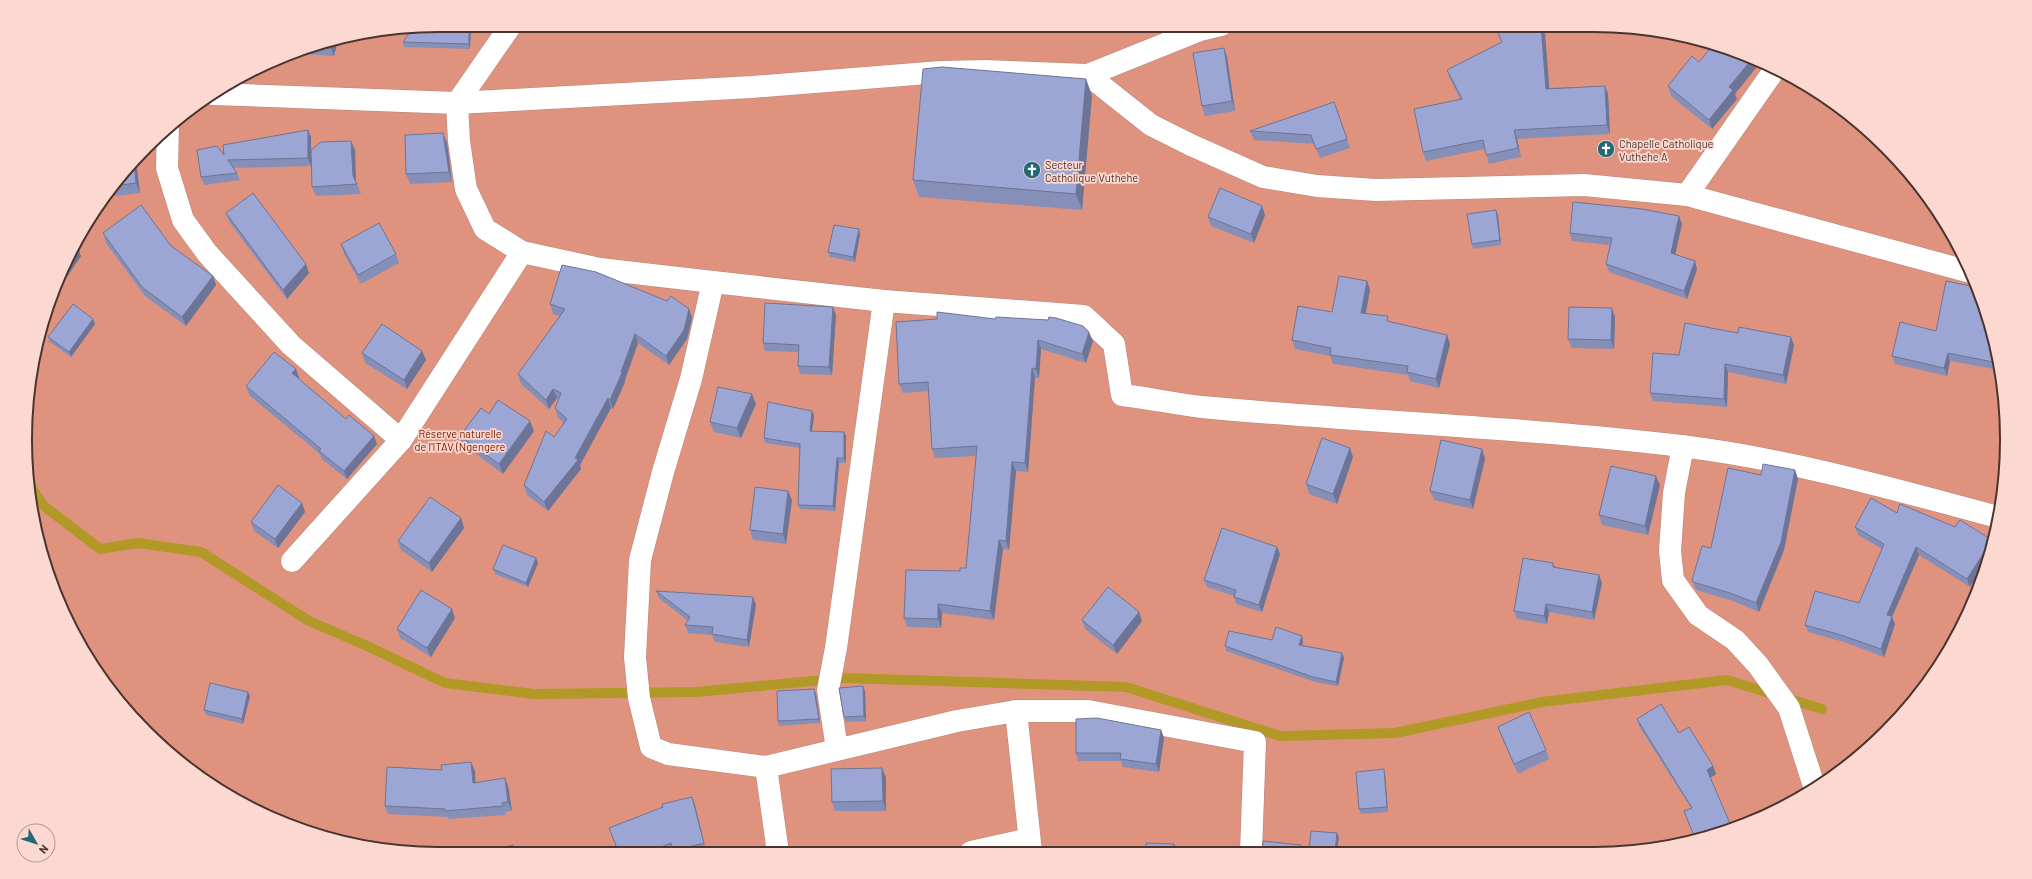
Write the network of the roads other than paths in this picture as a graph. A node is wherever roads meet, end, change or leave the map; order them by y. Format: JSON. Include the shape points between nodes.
{"nodes":[{"id":1,"x":506,"y":32,"type":"edge"},
{"id":2,"x":1195,"y":32,"type":"edge"},
{"id":3,"x":1772,"y":73,"type":"edge"},
{"id":4,"x":1088,"y":75,"type":"junction"},
{"id":5,"x":224,"y":94,"type":"edge"},
{"id":6,"x":457,"y":103,"type":"junction"},
{"id":7,"x":168,"y":136,"type":"edge"},
{"id":8,"x":1687,"y":195,"type":"junction"},
{"id":9,"x":522,"y":252,"type":"junction"},
{"id":10,"x":1963,"y":270,"type":"edge"},
{"id":11,"x":713,"y":282,"type":"junction"},
{"id":12,"x":884,"y":301,"type":"junction"},
{"id":13,"x":401,"y":440,"type":"junction"},
{"id":14,"x":1683,"y":446,"type":"junction"},
{"id":15,"x":1993,"y":516,"type":"edge"},
{"id":16,"x":292,"y":562,"type":"dead end"},
{"id":17,"x":1016,"y":711,"type":"junction"},
{"id":18,"x":837,"y":749,"type":"junction"},
{"id":19,"x":766,"y":767,"type":"junction"},
{"id":20,"x":1813,"y":782,"type":"edge"},
{"id":21,"x":1030,"y":846,"type":"edge"},
{"id":22,"x":777,"y":847,"type":"edge"},
{"id":23,"x":1252,"y":847,"type":"edge"}],
"edges":[{"from":1,"to":6,"type":"street"},
{"from":2,"to":4,"type":"street"},
{"from":3,"to":8,"type":"street"},
{"from":4,"to":6,"type":"street","via":[[940,72],[752,87]]},
{"from":4,"to":8,"type":"street","via":[[1150,124],[1263,176],[1317,186],[1376,190],[1584,185]]},
{"from":5,"to":6,"type":"street"},
{"from":6,"to":9,"type":"street","via":[[466,189],[485,229]]},
{"from":7,"to":13,"type":"street","via":[[167,168],[183,220],[207,253],[291,346]]},
{"from":8,"to":10,"type":"street"},
{"from":9,"to":11,"type":"street","via":[[600,269]]},
{"from":9,"to":13,"type":"street"},
{"from":11,"to":12,"type":"street"},
{"from":11,"to":19,"type":"street","via":[[691,379],[640,560],[635,657],[639,698],[651,747],[668,754]]},
{"from":12,"to":14,"type":"street","via":[[1084,316],[1114,344],[1122,395],[1199,406],[1514,429]]},
{"from":12,"to":18,"type":"street","via":[[828,690]]},
{"from":13,"to":16,"type":"street"},
{"from":14,"to":15,"type":"street","via":[[1765,459]]},
{"from":14,"to":20,"type":"street","via":[[1674,493],[1670,551],[1673,580],[1698,615],[1735,640],[1758,665],[1789,711]]},
{"from":17,"to":18,"type":"street","via":[[957,721]]},
{"from":17,"to":21,"type":"street"},
{"from":17,"to":23,"type":"street","via":[[1088,711],[1255,742]]},
{"from":18,"to":19,"type":"street"},
{"from":19,"to":22,"type":"street"}]}
